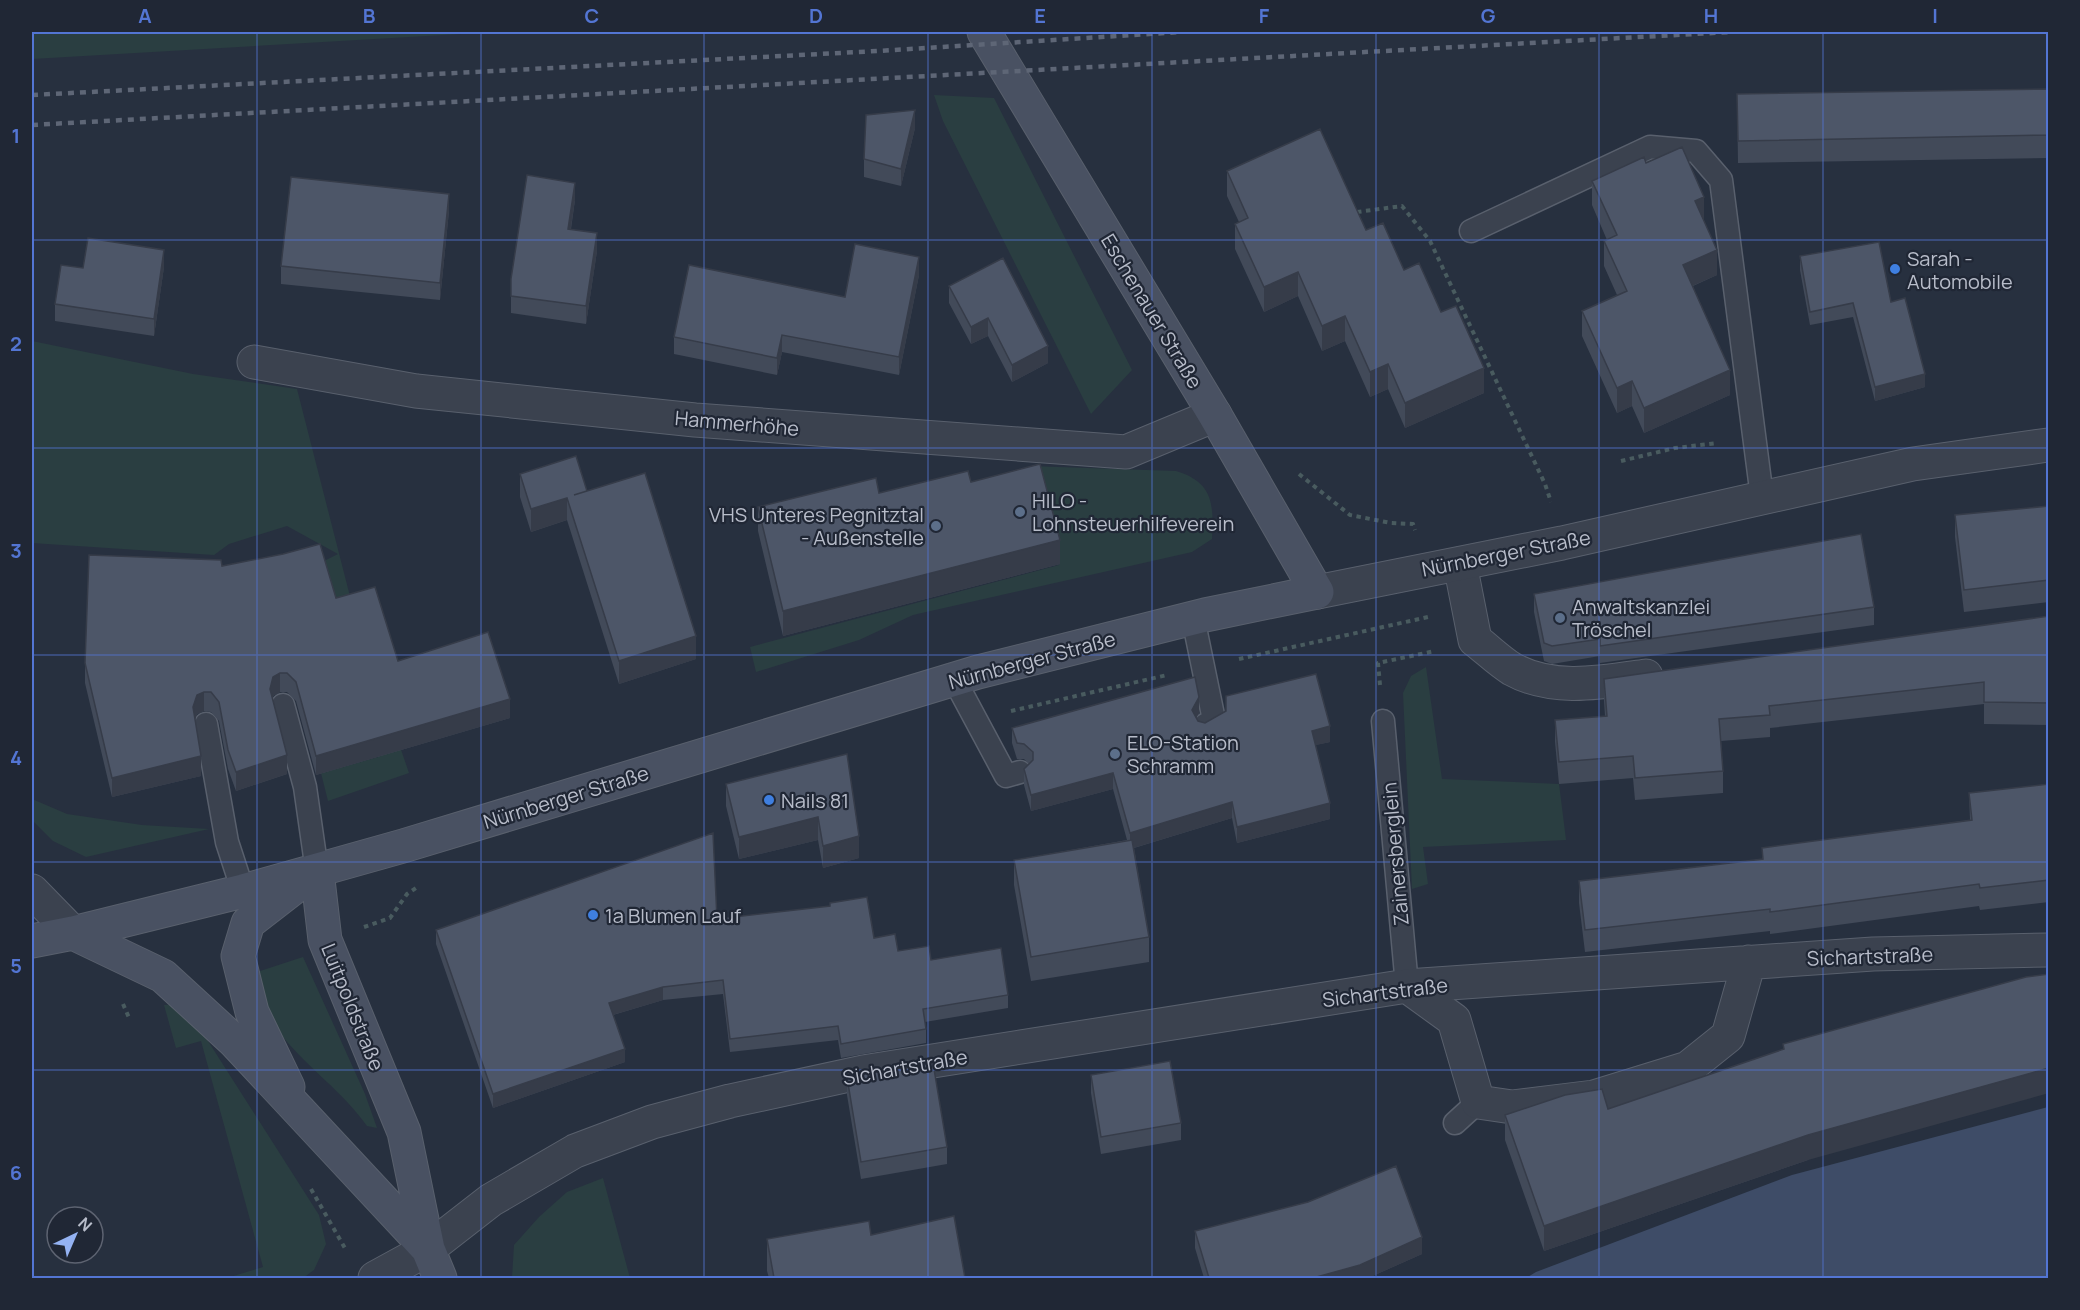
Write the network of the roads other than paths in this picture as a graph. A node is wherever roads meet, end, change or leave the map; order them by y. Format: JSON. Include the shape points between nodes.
{"nodes":[{"id":1,"x":984,"y":32,"type":"edge"},
{"id":2,"x":1471,"y":231,"type":"dead end"},
{"id":3,"x":254,"y":362,"type":"dead end"},
{"id":4,"x":1215,"y":416,"type":"junction"},
{"id":5,"x":2049,"y":445,"type":"edge"},
{"id":6,"x":1762,"y":497,"type":"junction"},
{"id":7,"x":1460,"y":564,"type":"junction"},
{"id":8,"x":1317,"y":592,"type":"junction"},
{"id":9,"x":1192,"y":618,"type":"junction"},
{"id":10,"x":1677,"y":671,"type":"edge"},
{"id":11,"x":954,"y":679,"type":"junction"},
{"id":12,"x":283,"y":705,"type":"dead end"},
{"id":13,"x":1383,"y":722,"type":"road end"},
{"id":14,"x":206,"y":724,"type":"dead end"},
{"id":15,"x":1205,"y":725,"type":"edge"},
{"id":16,"x":1020,"y":772,"type":"dead end"},
{"id":17,"x":317,"y":871,"type":"junction"},
{"id":18,"x":32,"y":891,"type":"edge"},
{"id":19,"x":243,"y":891,"type":"junction"},
{"id":20,"x":73,"y":933,"type":"junction"},
{"id":21,"x":32,"y":941,"type":"edge"},
{"id":22,"x":2049,"y":950,"type":"edge"},
{"id":23,"x":1749,"y":962,"type":"junction"},
{"id":24,"x":1407,"y":987,"type":"junction"},
{"id":25,"x":300,"y":1113,"type":"junction"},
{"id":26,"x":428,"y":1249,"type":"junction"},
{"id":27,"x":375,"y":1278,"type":"edge"},
{"id":28,"x":440,"y":1278,"type":"edge"}],
"edges":[{"from":1,"to":4,"type":"main road","name":"Eschenauer Straße"},
{"from":2,"to":6,"type":"lane","via":[[1650,147],[1696,151],[1721,180]]},
{"from":3,"to":4,"type":"street","name":"Hammerhöhe","via":[[416,391],[672,418],[1126,452]]},
{"from":4,"to":8,"type":"main road","name":"Eschenauer Straße"},
{"from":5,"to":6,"type":"street","name":"Nürnberger Straße","via":[[1913,464]]},
{"from":6,"to":7,"type":"street","name":"Nürnberger Straße"},
{"from":7,"to":8,"type":"street","name":"Nürnberger Straße"},
{"from":7,"to":10,"type":"street","via":[[1475,640],[1513,669],[1550,683],[1596,683]]},
{"from":8,"to":9,"type":"main road","name":"Nürnberger Straße"},
{"from":9,"to":11,"type":"main road","name":"Nürnberger Straße"},
{"from":9,"to":15,"type":"lane","via":[[1214,720]]},
{"from":11,"to":16,"type":"lane","via":[[1006,776]]},
{"from":11,"to":17,"type":"main road","name":"Nürnberger Straße"},
{"from":12,"to":17,"type":"lane","via":[[305,787]]},
{"from":13,"to":24,"type":"lane","name":"Zainersberglein"},
{"from":14,"to":19,"type":"lane","via":[[227,842]]},
{"from":17,"to":19,"type":"main road","name":"Nürnberger Straße"},
{"from":17,"to":25,"type":"main road","name":"Luitpoldstraße","via":[[248,923],[238,956],[252,1012]]},
{"from":17,"to":26,"type":"main road","name":"Luitpoldstraße","via":[[325,940],[404,1132]]},
{"from":18,"to":20,"type":"street"},
{"from":19,"to":20,"type":"main road","name":"Nürnberger Straße"},
{"from":20,"to":21,"type":"main road","name":"Nürnberger Straße"},
{"from":20,"to":25,"type":"main road","name":"Luitpoldstraße","via":[[163,976],[234,1041]]},
{"from":22,"to":23,"type":"street","name":"Sichartstraße","via":[[1873,954]]},
{"from":23,"to":24,"type":"street","name":"Sichartstraße"},
{"from":23,"to":24,"type":"street","via":[[1728,1036],[1688,1068],[1594,1097],[1466,1112],[1454,1020]]},
{"from":24,"to":26,"type":"street","name":"Sichartstraße","via":[[863,1072],[730,1101],[652,1122],[575,1151],[491,1200]]},
{"from":25,"to":26,"type":"main road","name":"Luitpoldstraße"},
{"from":26,"to":27,"type":"street","name":"Sichartstraße"},
{"from":26,"to":28,"type":"main road","name":"Luitpoldstraße"}]}
